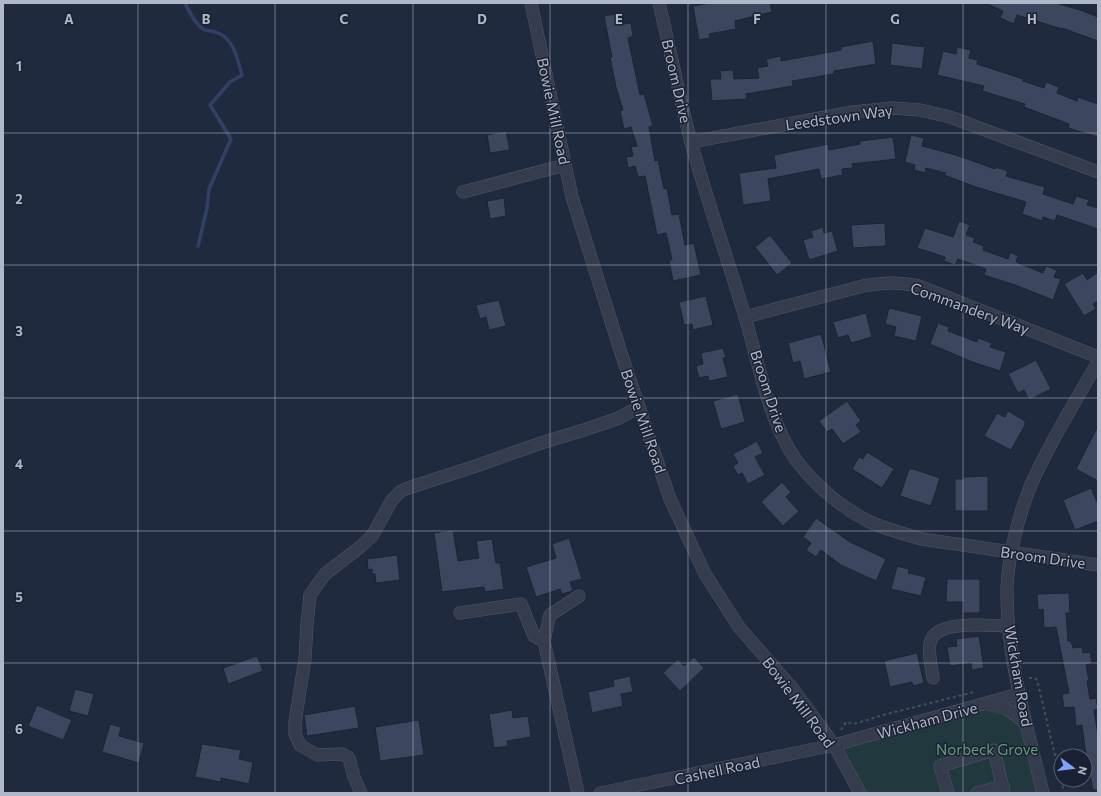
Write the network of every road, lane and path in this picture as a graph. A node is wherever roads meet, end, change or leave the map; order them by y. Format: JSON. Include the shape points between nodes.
{"nodes":[{"id":1,"x":531,"y":3,"type":"edge"},
{"id":2,"x":659,"y":3,"type":"edge"},
{"id":3,"x":692,"y":142,"type":"junction"},
{"id":4,"x":565,"y":165,"type":"junction"},
{"id":5,"x":1098,"y":172,"type":"edge"},
{"id":6,"x":463,"y":192,"type":"dead end"},
{"id":7,"x":745,"y":317,"type":"junction"},
{"id":8,"x":1098,"y":356,"type":"edge"},
{"id":9,"x":1098,"y":362,"type":"edge"},
{"id":10,"x":639,"y":407,"type":"junction"},
{"id":11,"x":1011,"y":553,"type":"junction"},
{"id":12,"x":1098,"y":565,"type":"edge"},
{"id":13,"x":579,"y":596,"type":"dead end"},
{"id":14,"x":460,"y":613,"type":"dead end"},
{"id":15,"x":1009,"y":626,"type":"junction"},
{"id":16,"x":544,"y":641,"type":"junction"},
{"id":17,"x":933,"y":678,"type":"dead end"},
{"id":18,"x":1020,"y":694,"type":"junction"},
{"id":19,"x":985,"y":704,"type":"junction"},
{"id":20,"x":1027,"y":726,"type":"junction"},
{"id":21,"x":834,"y":745,"type":"junction"},
{"id":22,"x":662,"y":787,"type":"edge"},
{"id":23,"x":1003,"y":790,"type":"edge"},
{"id":24,"x":361,"y":793,"type":"edge"},
{"id":25,"x":578,"y":793,"type":"edge"},
{"id":26,"x":600,"y":793,"type":"edge"},
{"id":27,"x":860,"y":793,"type":"edge"},
{"id":28,"x":948,"y":793,"type":"edge"},
{"id":29,"x":978,"y":793,"type":"edge"},
{"id":30,"x":1043,"y":793,"type":"edge"}],
"edges":[{"from":1,"to":4,"type":"street","name":"Bowie Mill Road"},
{"from":2,"to":3,"type":"street","name":"Broom Drive"},
{"from":3,"to":5,"type":"street","name":"Leedstown Way","via":[[852,112],[893,108],[920,110],[950,117]]},
{"from":3,"to":7,"type":"street","name":"Broom Drive"},
{"from":4,"to":6,"type":"street"},
{"from":4,"to":10,"type":"street","name":"Bowie Mill Road","via":[[572,197]]},
{"from":7,"to":8,"type":"street","name":"Commandery Way","via":[[863,286],[883,282],[900,283],[919,286]]},
{"from":7,"to":11,"type":"street","name":"Broom Drive","via":[[768,399],[781,433],[796,460],[820,487],[869,521],[894,531],[922,539]]},
{"from":9,"to":11,"type":"street","name":"Wickham Road","via":[[1034,477]]},
{"from":10,"to":21,"type":"street","name":"Bowie Mill Road","via":[[670,499],[705,574],[740,627],[794,688]]},
{"from":10,"to":24,"type":"street","via":[[619,418],[401,491],[392,500],[372,536],[325,574],[310,595],[295,734],[300,746],[317,754],[342,754],[349,758]]},
{"from":11,"to":12,"type":"street","name":"Broom Drive"},
{"from":11,"to":15,"type":"street","name":"Wickham Road","via":[[1007,586]]},
{"from":13,"to":16,"type":"street","via":[[550,615]]},
{"from":14,"to":16,"type":"street","via":[[521,604],[534,636]]},
{"from":15,"to":17,"type":"street","via":[[952,626],[941,630],[932,638],[929,648]]},
{"from":15,"to":18,"type":"street","name":"Wickham Road"},
{"from":16,"to":25,"type":"street"},
{"from":18,"to":19,"type":"street","name":"Wickham Drive"},
{"from":18,"to":20,"type":"street","name":"Wickham Road"},
{"from":19,"to":20,"type":"street","via":[[1003,707],[1013,712]]},
{"from":19,"to":21,"type":"street","name":"Wickham Drive"},
{"from":20,"to":30,"type":"street","name":"Wickham Road"},
{"from":21,"to":22,"type":"street","name":"Cashell Road"},
{"from":21,"to":27,"type":"street","name":"Bowie Mill Road"},
{"from":22,"to":26,"type":"street","name":"Cashell Road"},
{"from":23,"to":28,"type":"street","via":[[994,750],[940,766]]},
{"from":23,"to":29,"type":"street"}]}
